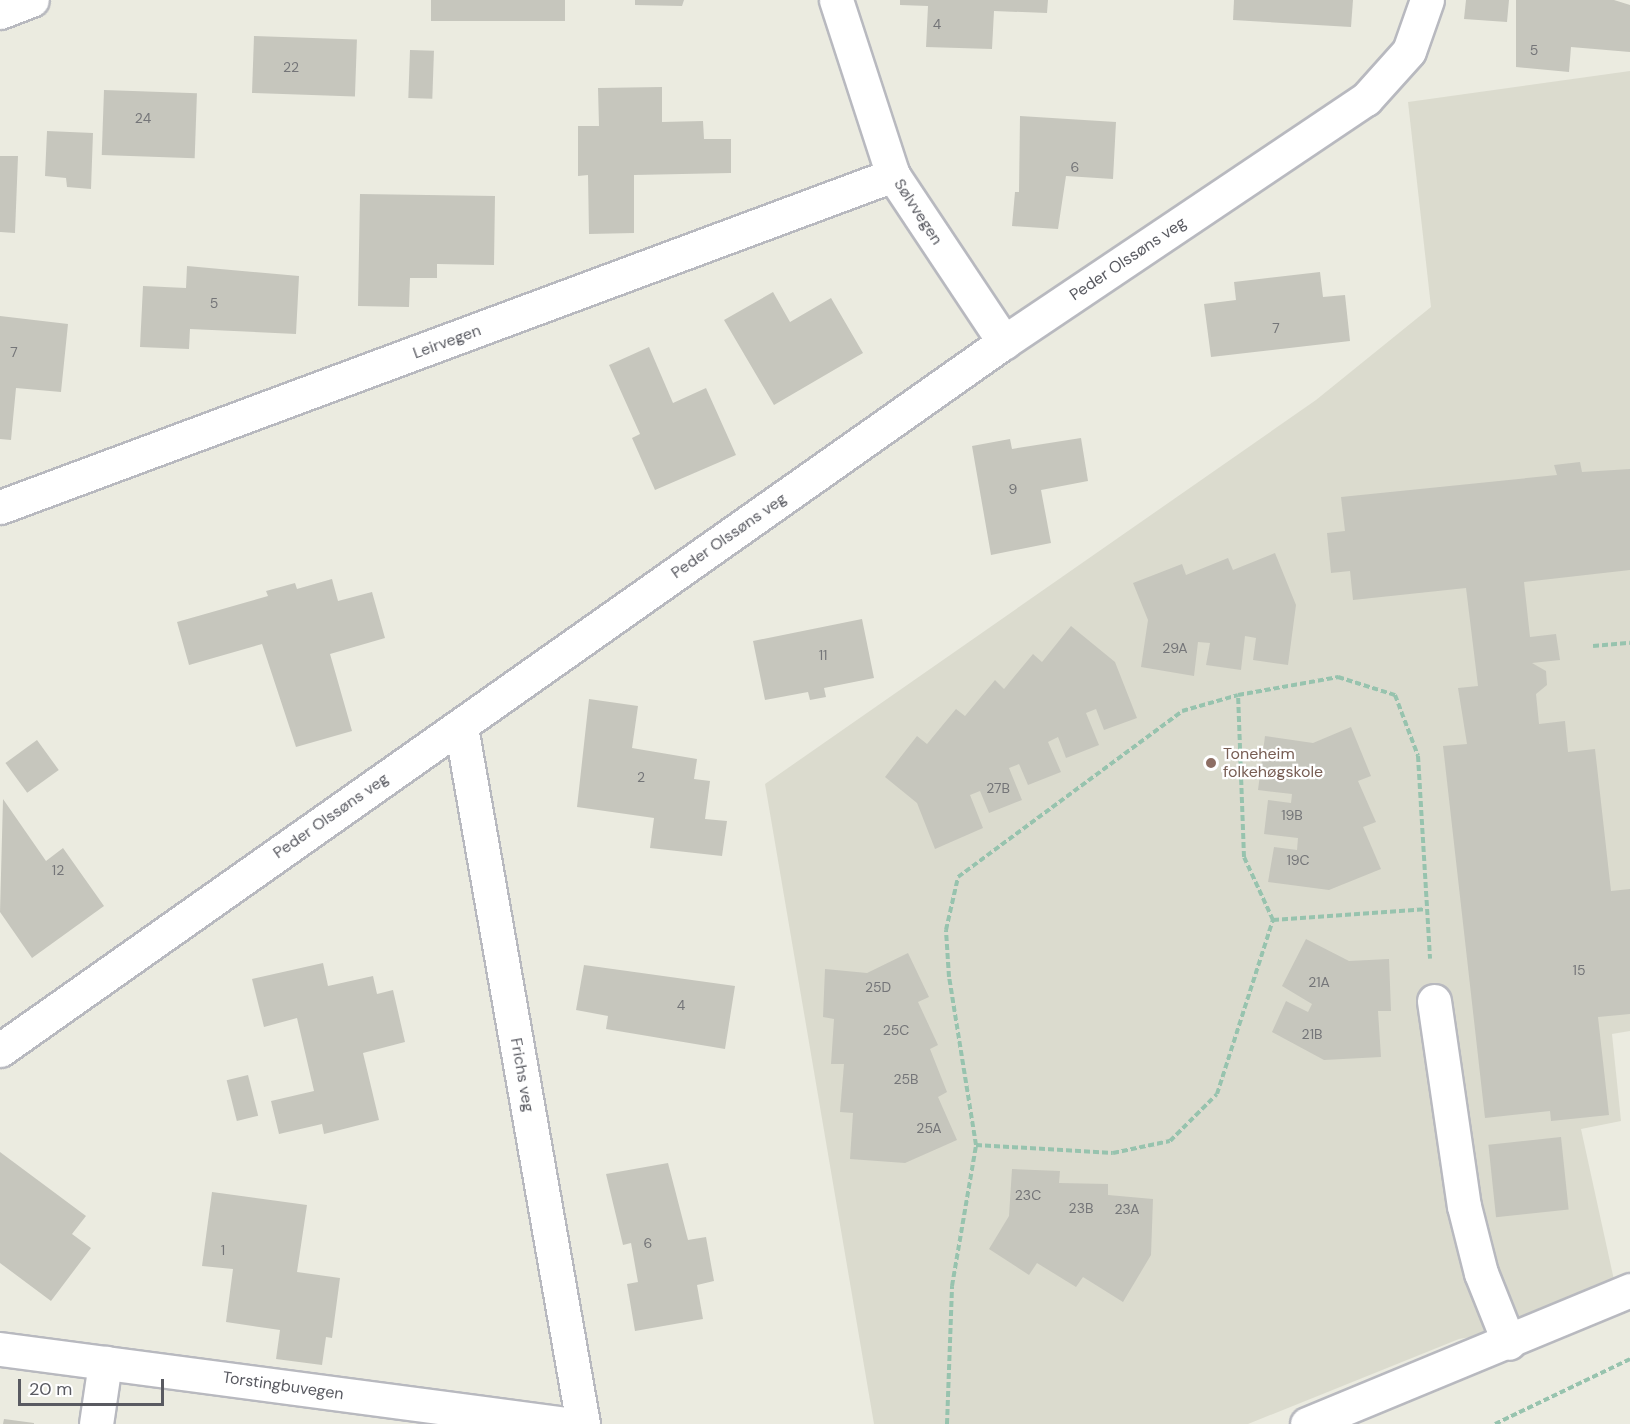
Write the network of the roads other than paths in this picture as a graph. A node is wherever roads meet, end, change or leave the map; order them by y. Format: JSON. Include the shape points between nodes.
{"nodes":[{"id":1,"x":32,"y":0,"type":"edge"},
{"id":2,"x":836,"y":0,"type":"edge"},
{"id":3,"x":1427,"y":0,"type":"edge"},
{"id":4,"x":0,"y":12,"type":"edge"},
{"id":5,"x":893,"y":175,"type":"junction"},
{"id":6,"x":1004,"y":342,"type":"junction"},
{"id":7,"x":0,"y":507,"type":"edge"},
{"id":8,"x":461,"y":727,"type":"junction"},
{"id":9,"x":1434,"y":1001,"type":"road end"},
{"id":10,"x":0,"y":1050,"type":"edge"},
{"id":11,"x":1630,"y":1290,"type":"edge"},
{"id":12,"x":1509,"y":1343,"type":"junction"},
{"id":13,"x":0,"y":1349,"type":"edge"},
{"id":14,"x":105,"y":1363,"type":"junction"},
{"id":15,"x":96,"y":1424,"type":"edge"},
{"id":16,"x":567,"y":1424,"type":"edge"},
{"id":17,"x":583,"y":1424,"type":"edge"},
{"id":18,"x":1307,"y":1424,"type":"edge"}],
"edges":[{"from":1,"to":4,"type":"street"},
{"from":2,"to":5,"type":"street","name":"Sølvvegen"},
{"from":3,"to":6,"type":"street","name":"Peder Olssøns veg","via":[[1409,51],[1366,99]]},
{"from":5,"to":6,"type":"street","name":"Sølvvegen"},
{"from":5,"to":7,"type":"street","name":"Leirvegen"},
{"from":6,"to":8,"type":"street","name":"Peder Olssøns veg"},
{"from":8,"to":10,"type":"street","name":"Peder Olssøns veg"},
{"from":8,"to":17,"type":"street","name":"Frichs veg"},
{"from":9,"to":12,"type":"street","via":[[1464,1206],[1481,1273]]},
{"from":11,"to":12,"type":"street"},
{"from":12,"to":18,"type":"street"},
{"from":13,"to":14,"type":"street","name":"Torstingbuvegen"},
{"from":14,"to":15,"type":"street"},
{"from":14,"to":16,"type":"street","name":"Torstingbuvegen"}]}
